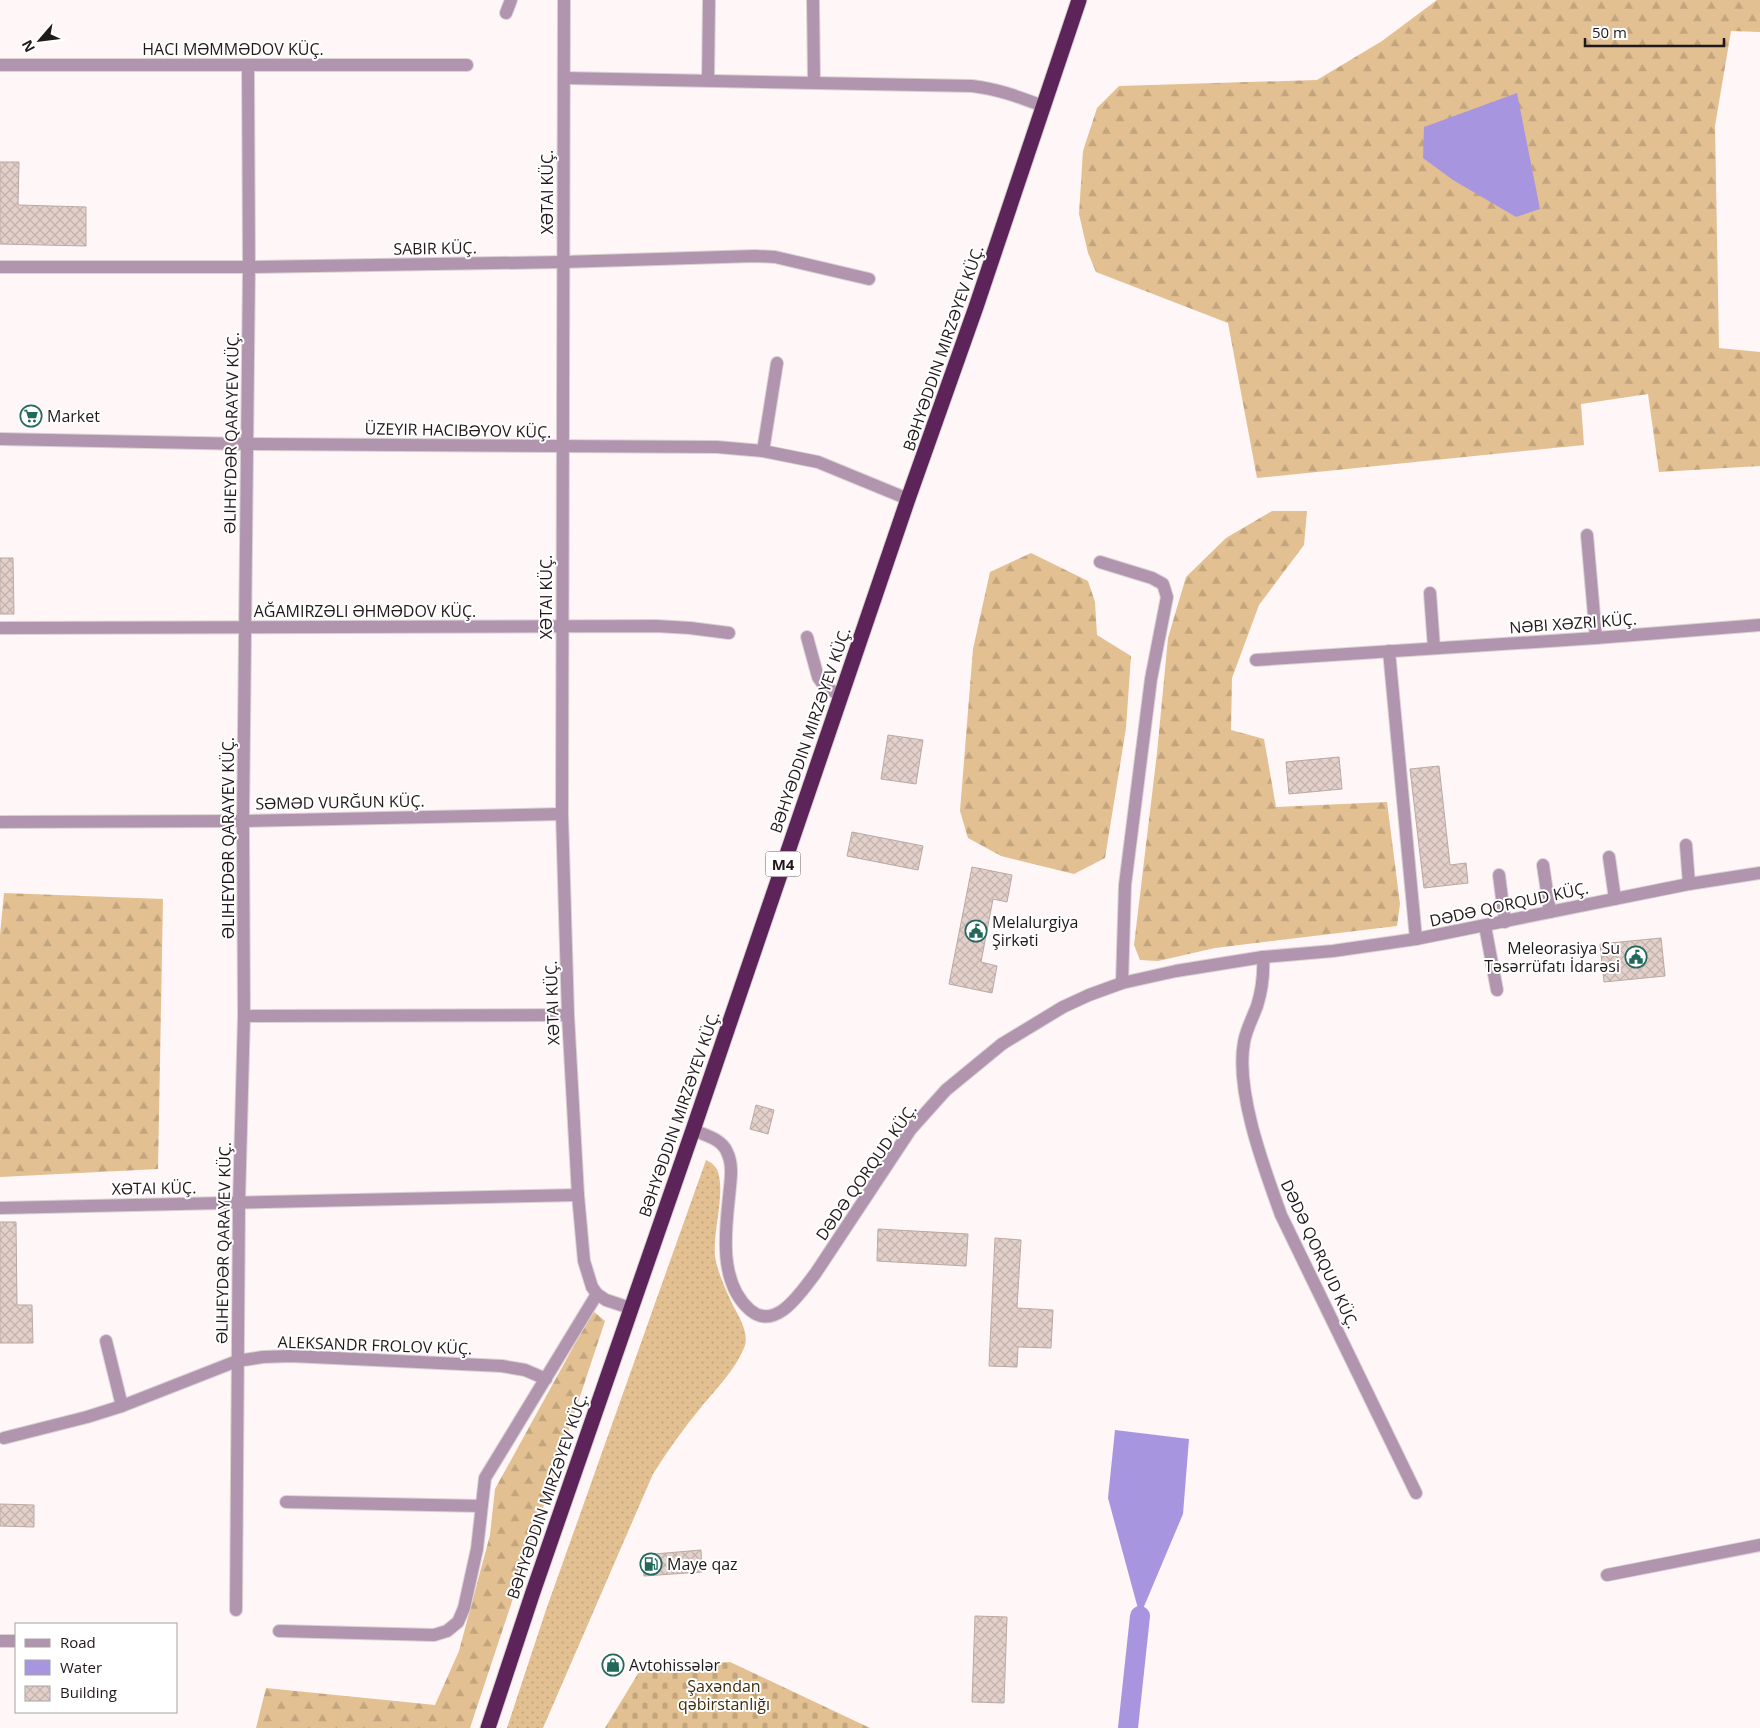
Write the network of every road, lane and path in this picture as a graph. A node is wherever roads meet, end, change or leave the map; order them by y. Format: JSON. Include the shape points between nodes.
{"nodes":[{"id":1,"x":511,"y":0,"type":"edge"},
{"id":2,"x":564,"y":0,"type":"edge"},
{"id":3,"x":813,"y":0,"type":"edge"},
{"id":4,"x":1079,"y":0,"type":"edge"},
{"id":5,"x":709,"y":1,"type":"edge"},
{"id":6,"x":506,"y":13,"type":"dead end"},
{"id":7,"x":0,"y":65,"type":"edge"},
{"id":8,"x":466,"y":65,"type":"dead end"},
{"id":9,"x":248,"y":66,"type":"junction"},
{"id":10,"x":564,"y":78,"type":"junction"},
{"id":11,"x":708,"y":80,"type":"junction"},
{"id":12,"x":814,"y":82,"type":"junction"},
{"id":13,"x":1043,"y":106,"type":"junction"},
{"id":14,"x":563,"y":262,"type":"junction"},
{"id":15,"x":0,"y":267,"type":"edge"},
{"id":16,"x":249,"y":267,"type":"junction"},
{"id":17,"x":869,"y":279,"type":"dead end"},
{"id":18,"x":777,"y":363,"type":"dead end"},
{"id":19,"x":0,"y":439,"type":"edge"},
{"id":20,"x":246,"y":444,"type":"junction"},
{"id":21,"x":563,"y":447,"type":"junction"},
{"id":22,"x":763,"y":451,"type":"junction"},
{"id":23,"x":908,"y":499,"type":"junction"},
{"id":24,"x":1587,"y":535,"type":"dead end"},
{"id":25,"x":1100,"y":562,"type":"dead end"},
{"id":26,"x":1430,"y":594,"type":"dead end"},
{"id":27,"x":1760,"y":625,"type":"edge"},
{"id":28,"x":246,"y":627,"type":"junction"},
{"id":29,"x":562,"y":627,"type":"junction"},
{"id":30,"x":0,"y":628,"type":"edge"},
{"id":31,"x":729,"y":633,"type":"dead end"},
{"id":32,"x":807,"y":637,"type":"dead end"},
{"id":33,"x":1596,"y":638,"type":"junction"},
{"id":34,"x":1434,"y":648,"type":"junction"},
{"id":35,"x":1388,"y":652,"type":"junction"},
{"id":36,"x":1256,"y":660,"type":"dead end"},
{"id":37,"x":840,"y":696,"type":"junction"},
{"id":38,"x":562,"y":814,"type":"junction"},
{"id":39,"x":244,"y":821,"type":"junction"},
{"id":40,"x":0,"y":822,"type":"edge"},
{"id":41,"x":1686,"y":845,"type":"dead end"},
{"id":42,"x":1609,"y":857,"type":"dead end"},
{"id":43,"x":1543,"y":865,"type":"dead end"},
{"id":44,"x":1760,"y":873,"type":"edge"},
{"id":45,"x":1499,"y":875,"type":"dead end"},
{"id":46,"x":1689,"y":884,"type":"junction"},
{"id":47,"x":1615,"y":899,"type":"junction"},
{"id":48,"x":1550,"y":912,"type":"junction"},
{"id":49,"x":1505,"y":922,"type":"junction"},
{"id":50,"x":1484,"y":926,"type":"junction"},
{"id":51,"x":1416,"y":939,"type":"junction"},
{"id":52,"x":1263,"y":957,"type":"junction"},
{"id":53,"x":1122,"y":983,"type":"junction"},
{"id":54,"x":1498,"y":990,"type":"dead end"},
{"id":55,"x":568,"y":1015,"type":"junction"},
{"id":56,"x":244,"y":1016,"type":"junction"},
{"id":57,"x":693,"y":1130,"type":"junction"},
{"id":58,"x":578,"y":1195,"type":"junction"},
{"id":59,"x":239,"y":1202,"type":"junction"},
{"id":60,"x":0,"y":1208,"type":"edge"},
{"id":61,"x":598,"y":1294,"type":"junction"},
{"id":62,"x":630,"y":1308,"type":"junction"},
{"id":63,"x":106,"y":1341,"type":"dead end"},
{"id":64,"x":237,"y":1361,"type":"junction"},
{"id":65,"x":546,"y":1379,"type":"junction"},
{"id":66,"x":122,"y":1406,"type":"junction"},
{"id":67,"x":4,"y":1438,"type":"dead end"},
{"id":68,"x":1416,"y":1493,"type":"dead end"},
{"id":69,"x":286,"y":1502,"type":"dead end"},
{"id":70,"x":481,"y":1506,"type":"junction"},
{"id":71,"x":1760,"y":1545,"type":"edge"},
{"id":72,"x":1607,"y":1575,"type":"dead end"},
{"id":73,"x":236,"y":1610,"type":"dead end"},
{"id":74,"x":279,"y":1631,"type":"dead end"},
{"id":75,"x":15,"y":1641,"type":"edge"},
{"id":76,"x":0,"y":1642,"type":"edge"},
{"id":77,"x":488,"y":1728,"type":"edge"}],
"edges":[{"from":1,"to":6,"type":"street"},
{"from":2,"to":10,"type":"street","name":"XƏTAI KÜÇ."},
{"from":3,"to":12,"type":"street"},
{"from":4,"to":13,"type":"highway","name":"BƏHYƏDDIN MIRZƏYEV KÜÇ.","number":"M4"},
{"from":5,"to":11,"type":"street"},
{"from":7,"to":9,"type":"street"},
{"from":8,"to":9,"type":"street"},
{"from":9,"to":16,"type":"street","name":"ƏLIHEYDƏR QARAYEV KÜÇ."},
{"from":10,"to":11,"type":"street"},
{"from":10,"to":14,"type":"street","name":"XƏTAI KÜÇ."},
{"from":11,"to":12,"type":"street"},
{"from":12,"to":13,"type":"street","via":[[990,88]]},
{"from":13,"to":23,"type":"highway","name":"BƏHYƏDDIN MIRZƏYEV KÜÇ.","number":"M4"},
{"from":14,"to":16,"type":"street","name":"SABIR KÜÇ."},
{"from":14,"to":17,"type":"street","name":"SABIR KÜÇ.","via":[[775,257]]},
{"from":14,"to":21,"type":"street","name":"XƏTAI KÜÇ."},
{"from":15,"to":16,"type":"street","name":"SABIR KÜÇ."},
{"from":16,"to":20,"type":"street","name":"ƏLIHEYDƏR QARAYEV KÜÇ."},
{"from":18,"to":22,"type":"street"},
{"from":19,"to":20,"type":"street"},
{"from":20,"to":21,"type":"street"},
{"from":20,"to":28,"type":"street","name":"ƏLIHEYDƏR QARAYEV KÜÇ."},
{"from":21,"to":22,"type":"street","via":[[717,447]]},
{"from":21,"to":29,"type":"street","name":"XƏTAI KÜÇ."},
{"from":22,"to":23,"type":"street","via":[[818,462]]},
{"from":23,"to":37,"type":"highway","name":"BƏHYƏDDIN MIRZƏYEV KÜÇ.","number":"M4"},
{"from":24,"to":33,"type":"street"},
{"from":25,"to":53,"type":"street","via":[[1152,578],[1163,584],[1166,597],[1151,679],[1125,885]]},
{"from":26,"to":34,"type":"street"},
{"from":27,"to":33,"type":"street","name":"NƏBI XƏZRI KÜÇ."},
{"from":28,"to":29,"type":"street","name":"AĞAMIRZƏLI ƏHMƏDOV KÜÇ."},
{"from":28,"to":30,"type":"street","name":"AĞAMIRZƏLI ƏHMƏDOV KÜÇ."},
{"from":28,"to":39,"type":"street","name":"ƏLIHEYDƏR QARAYEV KÜÇ."},
{"from":29,"to":31,"type":"street","name":"AĞAMIRZƏLI ƏHMƏDOV KÜÇ.","via":[[656,626]]},
{"from":29,"to":38,"type":"street","name":"XƏTAI KÜÇ."},
{"from":32,"to":37,"type":"street","via":[[818,677],[825,687]]},
{"from":33,"to":34,"type":"street","name":"NƏBI XƏZRI KÜÇ."},
{"from":34,"to":35,"type":"street","name":"NƏBI XƏZRI KÜÇ."},
{"from":35,"to":36,"type":"street","name":"NƏBI XƏZRI KÜÇ."},
{"from":35,"to":51,"type":"street"},
{"from":37,"to":57,"type":"highway","name":"BƏHYƏDDIN MIRZƏYEV KÜÇ.","number":"M4"},
{"from":38,"to":39,"type":"street","name":"SƏMƏD VURĞUN KÜÇ."},
{"from":38,"to":55,"type":"street","name":"XƏTAI KÜÇ."},
{"from":39,"to":40,"type":"street","name":"SƏMƏD VURĞUN KÜÇ."},
{"from":39,"to":56,"type":"street","name":"ƏLIHEYDƏR QARAYEV KÜÇ."},
{"from":41,"to":46,"type":"street"},
{"from":42,"to":47,"type":"street"},
{"from":43,"to":48,"type":"street"},
{"from":44,"to":46,"type":"street","name":"DƏDƏ QORQUD KÜÇ."},
{"from":45,"to":49,"type":"street"},
{"from":46,"to":47,"type":"street","name":"DƏDƏ QORQUD KÜÇ."},
{"from":47,"to":48,"type":"street","name":"DƏDƏ QORQUD KÜÇ."},
{"from":48,"to":49,"type":"street","name":"DƏDƏ QORQUD KÜÇ."},
{"from":49,"to":50,"type":"street","name":"DƏDƏ QORQUD KÜÇ."},
{"from":50,"to":51,"type":"street","name":"DƏDƏ QORQUD KÜÇ."},
{"from":50,"to":54,"type":"street"},
{"from":51,"to":52,"type":"street","name":"DƏDƏ QORQUD KÜÇ."},
{"from":52,"to":53,"type":"street","name":"DƏDƏ QORQUD KÜÇ."},
{"from":52,"to":68,"type":"street","name":"DƏDƏ QORQUD KÜÇ.","via":[[1264,979],[1244,1041],[1242,1068],[1252,1126],[1281,1215]]},
{"from":53,"to":57,"type":"street","name":"DƏDƏ QORQUD KÜÇ.","via":[[1063,1007],[1029,1026],[946,1090],[911,1129],[816,1274],[778,1314],[766,1317],[755,1314],[738,1295],[729,1274],[726,1250],[732,1172],[728,1153],[722,1142]]},
{"from":55,"to":56,"type":"street"},
{"from":55,"to":58,"type":"street","name":"XƏTAI KÜÇ."},
{"from":56,"to":59,"type":"street","name":"ƏLIHEYDƏR QARAYEV KÜÇ."},
{"from":57,"to":62,"type":"highway","name":"BƏHYƏDDIN MIRZƏYEV KÜÇ.","number":"M4"},
{"from":58,"to":59,"type":"street","name":"XƏTAI KÜÇ."},
{"from":58,"to":61,"type":"street","name":"XƏTAI KÜÇ.","via":[[584,1261],[592,1287]]},
{"from":59,"to":60,"type":"street","name":"XƏTAI KÜÇ."},
{"from":59,"to":64,"type":"street","name":"ƏLIHEYDƏR QARAYEV KÜÇ."},
{"from":61,"to":62,"type":"street"},
{"from":61,"to":65,"type":"street"},
{"from":62,"to":77,"type":"highway","name":"BƏHYƏDDIN MIRZƏYEV KÜÇ.","number":"M4"},
{"from":63,"to":66,"type":"street"},
{"from":64,"to":65,"type":"street","name":"ALEKSANDR FROLOV KÜÇ.","via":[[292,1356],[502,1366],[525,1370]]},
{"from":64,"to":66,"type":"street","name":"ALEKSANDR FROLOV KÜÇ."},
{"from":64,"to":73,"type":"street","name":"ƏLIHEYDƏR QARAYEV KÜÇ."},
{"from":65,"to":70,"type":"street","via":[[485,1478]]},
{"from":66,"to":67,"type":"street","name":"ALEKSANDR FROLOV KÜÇ."},
{"from":69,"to":70,"type":"street"},
{"from":70,"to":74,"type":"street","via":[[477,1549],[464,1608],[458,1622],[447,1631],[434,1635]]},
{"from":71,"to":72,"type":"street"},
{"from":75,"to":76,"type":"street"}]}
